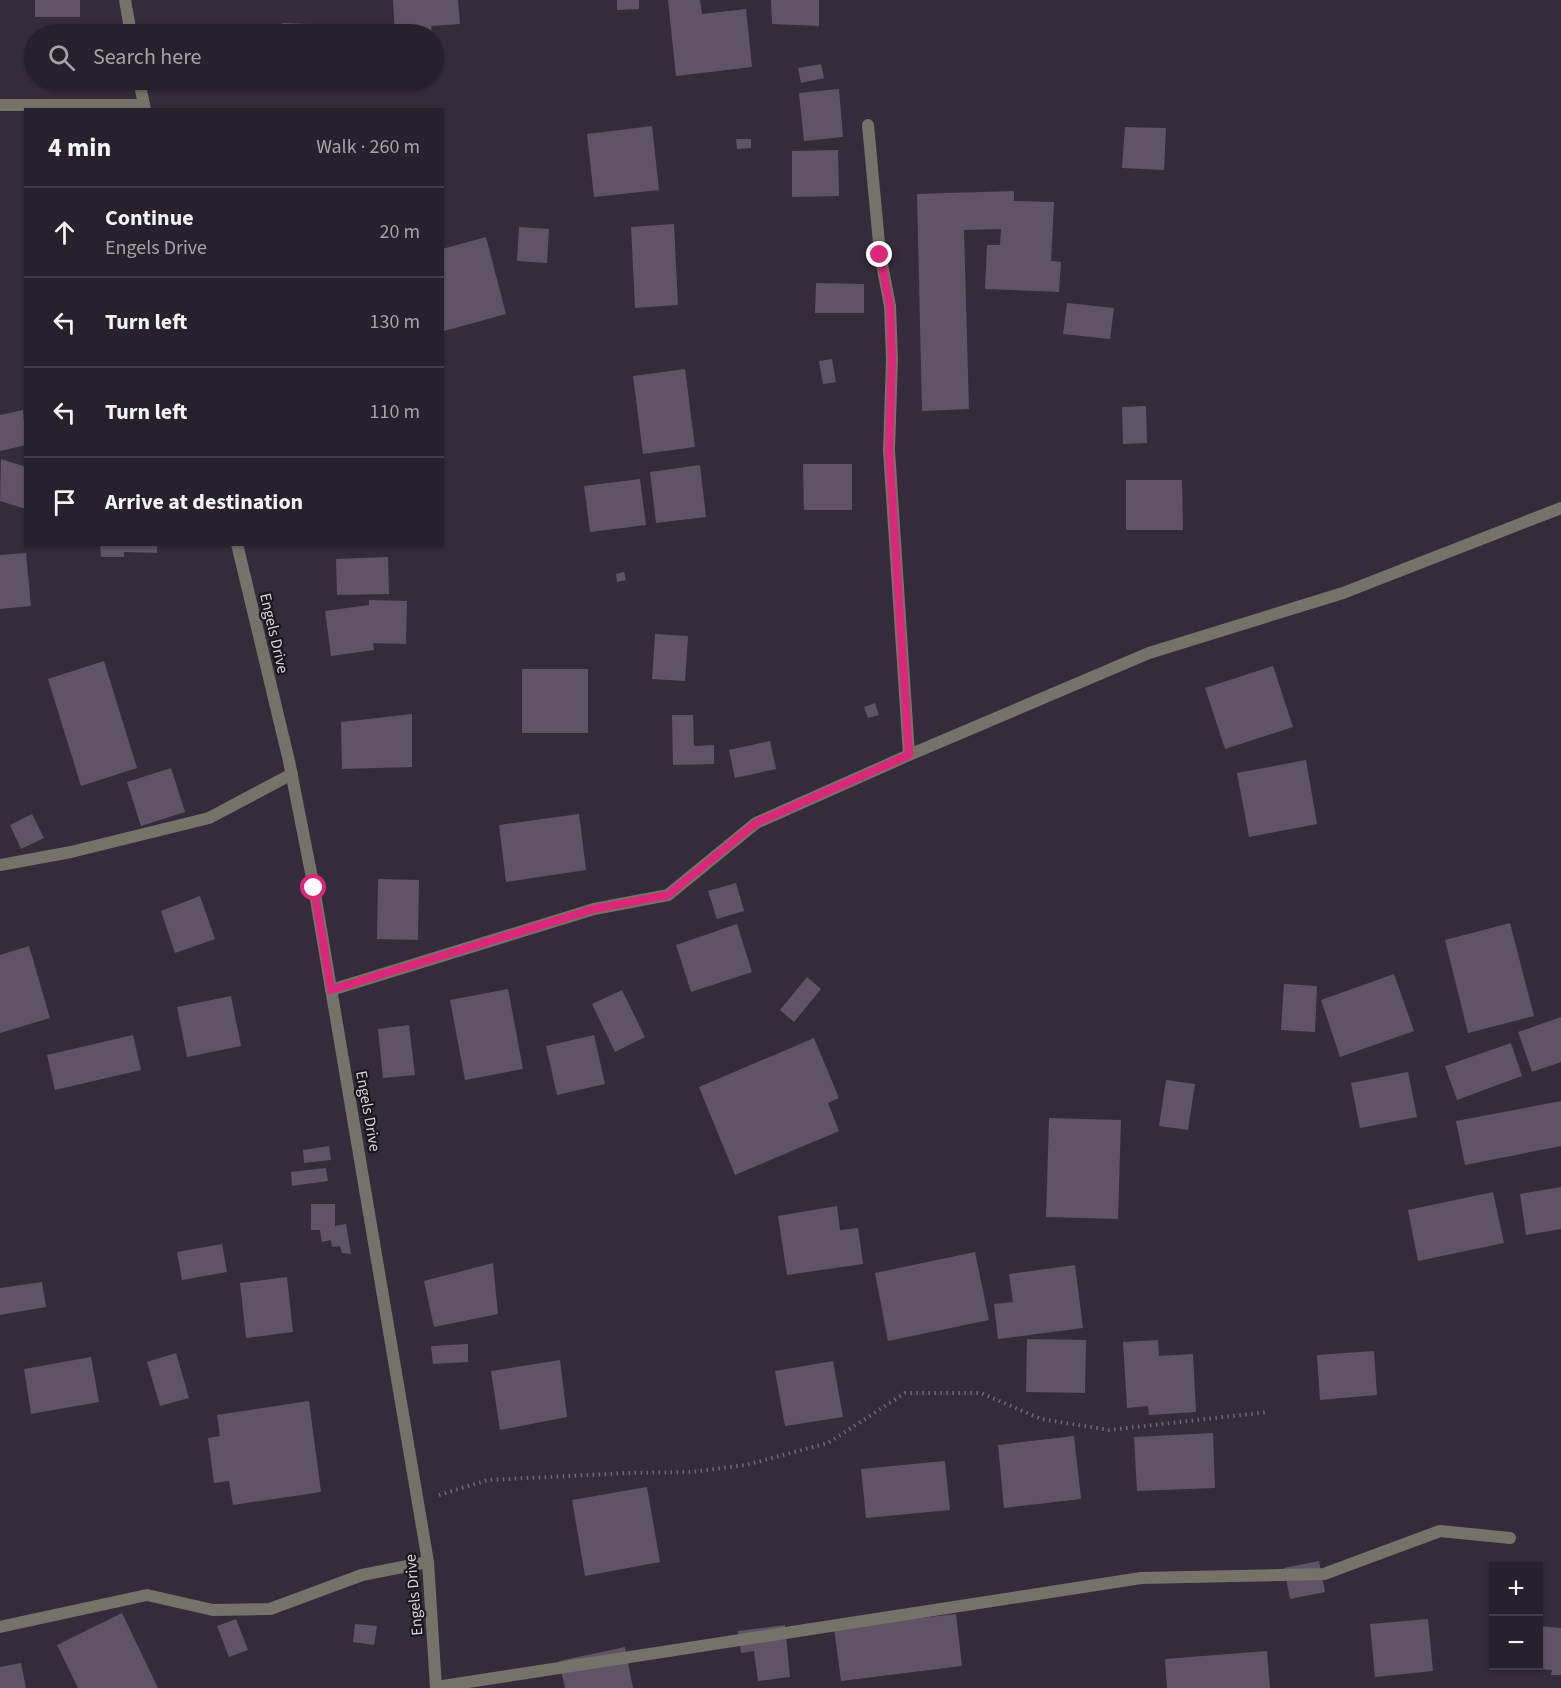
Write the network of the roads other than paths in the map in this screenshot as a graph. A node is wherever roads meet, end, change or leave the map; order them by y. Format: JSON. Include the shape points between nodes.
{"nodes":[{"id":1,"x":125,"y":0,"type":"edge"},
{"id":2,"x":129,"y":24,"type":"edge"},
{"id":3,"x":141,"y":90,"type":"edge"},
{"id":4,"x":0,"y":105,"type":"edge"},
{"id":5,"x":144,"y":107,"type":"edge"},
{"id":6,"x":868,"y":125,"type":"dead end"},
{"id":7,"x":1561,"y":508,"type":"edge"},
{"id":8,"x":237,"y":546,"type":"edge"},
{"id":9,"x":909,"y":755,"type":"junction"},
{"id":10,"x":292,"y":774,"type":"junction"},
{"id":11,"x":0,"y":864,"type":"edge"},
{"id":12,"x":331,"y":990,"type":"junction"},
{"id":13,"x":1510,"y":1538,"type":"dead end"},
{"id":14,"x":428,"y":1562,"type":"junction"},
{"id":15,"x":0,"y":1627,"type":"edge"},
{"id":16,"x":436,"y":1688,"type":"edge"}],
"edges":[{"from":1,"to":2,"type":"street"},
{"from":3,"to":5,"type":"street"},
{"from":4,"to":5,"type":"street"},
{"from":6,"to":9,"type":"street","via":[[880,255],[890,306],[889,450]]},
{"from":7,"to":9,"type":"street","via":[[1343,593],[1149,653]]},
{"from":8,"to":10,"type":"street","name":"Engels Drive"},
{"from":9,"to":12,"type":"street","via":[[756,823],[668,895],[594,909]]},
{"from":10,"to":11,"type":"street","via":[[209,818],[71,852]]},
{"from":10,"to":12,"type":"street","name":"Engels Drive"},
{"from":12,"to":14,"type":"street","name":"Engels Drive"},
{"from":13,"to":16,"type":"street","via":[[1440,1531],[1324,1574],[1141,1578]]},
{"from":14,"to":15,"type":"street","via":[[362,1575],[270,1609],[213,1610],[147,1595]]},
{"from":14,"to":16,"type":"street","name":"Engels Drive"}]}
